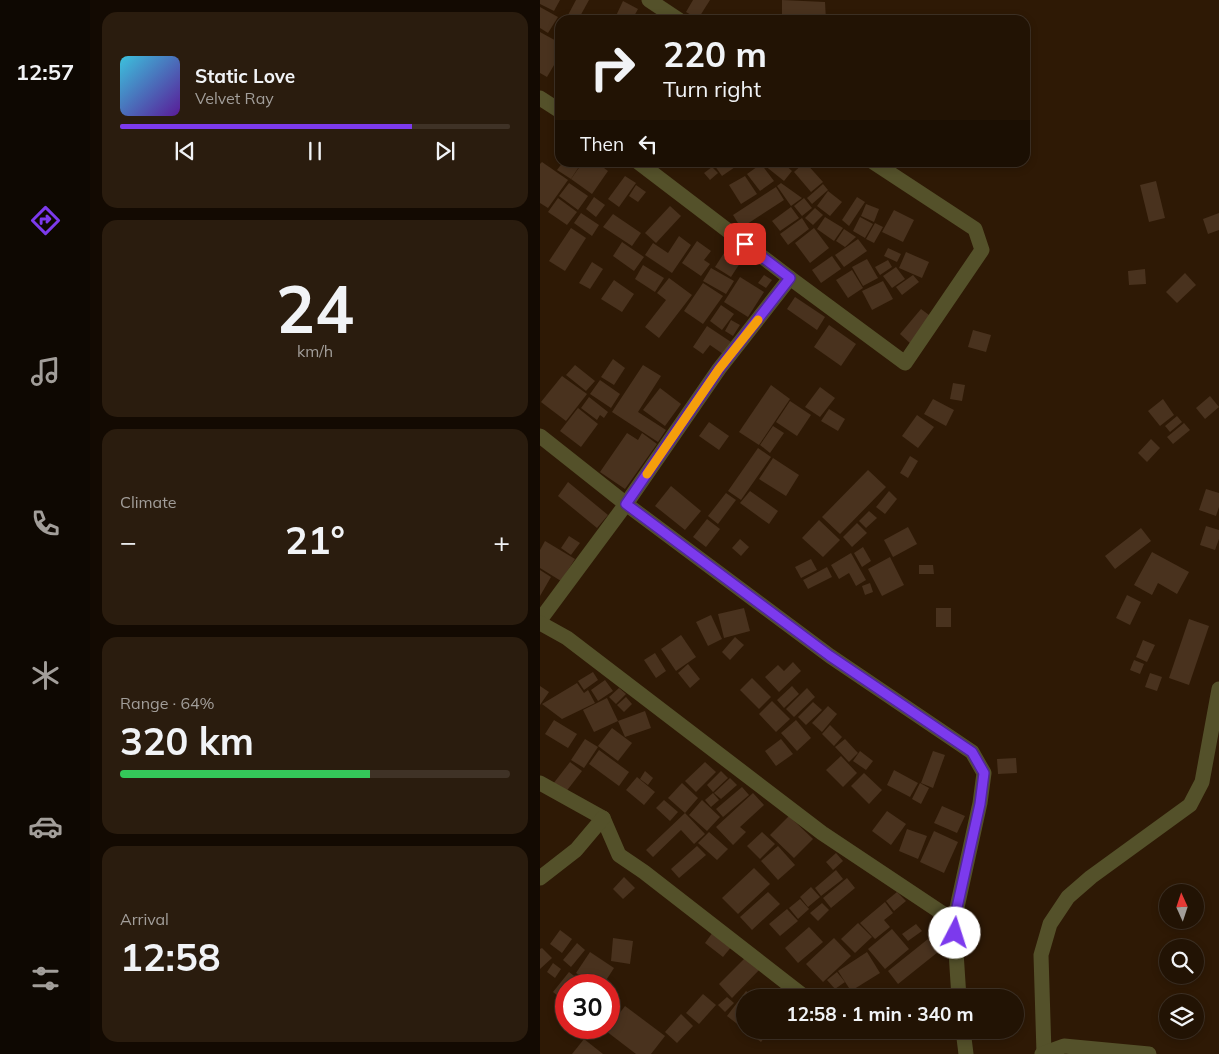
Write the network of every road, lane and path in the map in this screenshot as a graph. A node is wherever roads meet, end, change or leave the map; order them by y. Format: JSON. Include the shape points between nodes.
{"nodes":[{"id":1,"x":649,"y":0,"type":"edge"},
{"id":2,"x":672,"y":15,"type":"edge"},
{"id":3,"x":540,"y":98,"type":"edge"},
{"id":4,"x":555,"y":108,"type":"edge"},
{"id":5,"x":645,"y":167,"type":"edge"},
{"id":6,"x":880,"y":167,"type":"edge"},
{"id":7,"x":790,"y":278,"type":"junction"},
{"id":8,"x":540,"y":436,"type":"edge"},
{"id":9,"x":626,"y":504,"type":"junction"},
{"id":10,"x":540,"y":621,"type":"edge"},
{"id":11,"x":1219,"y":689,"type":"edge"},
{"id":12,"x":540,"y":783,"type":"edge"},
{"id":13,"x":603,"y":818,"type":"junction"},
{"id":14,"x":540,"y":878,"type":"edge"},
{"id":15,"x":954,"y":921,"type":"junction"},
{"id":16,"x":794,"y":989,"type":"edge"},
{"id":17,"x":958,"y":989,"type":"edge"},
{"id":18,"x":964,"y":1039,"type":"edge"},
{"id":19,"x":966,"y":1054,"type":"edge"},
{"id":20,"x":1043,"y":1054,"type":"edge"},
{"id":21,"x":1149,"y":1054,"type":"edge"}],
"edges":[{"from":1,"to":2,"type":"street"},
{"from":3,"to":4,"type":"street"},
{"from":5,"to":7,"type":"street"},
{"from":6,"to":7,"type":"street","via":[[975,230],[982,250],[905,363]]},
{"from":7,"to":9,"type":"street","via":[[719,369]]},
{"from":8,"to":9,"type":"street"},
{"from":9,"to":10,"type":"street"},
{"from":9,"to":15,"type":"street","via":[[830,656],[972,752],[984,773]]},
{"from":10,"to":15,"type":"street","via":[[567,638],[822,833]]},
{"from":11,"to":20,"type":"street","via":[[1202,782],[1190,805],[1091,877],[1068,897],[1050,924],[1041,955]]},
{"from":12,"to":13,"type":"street"},
{"from":13,"to":14,"type":"street","via":[[576,850]]},
{"from":13,"to":16,"type":"street","via":[[619,855]]},
{"from":15,"to":17,"type":"street"},
{"from":18,"to":19,"type":"street"},
{"from":20,"to":21,"type":"street","via":[[1064,1046]]}]}
